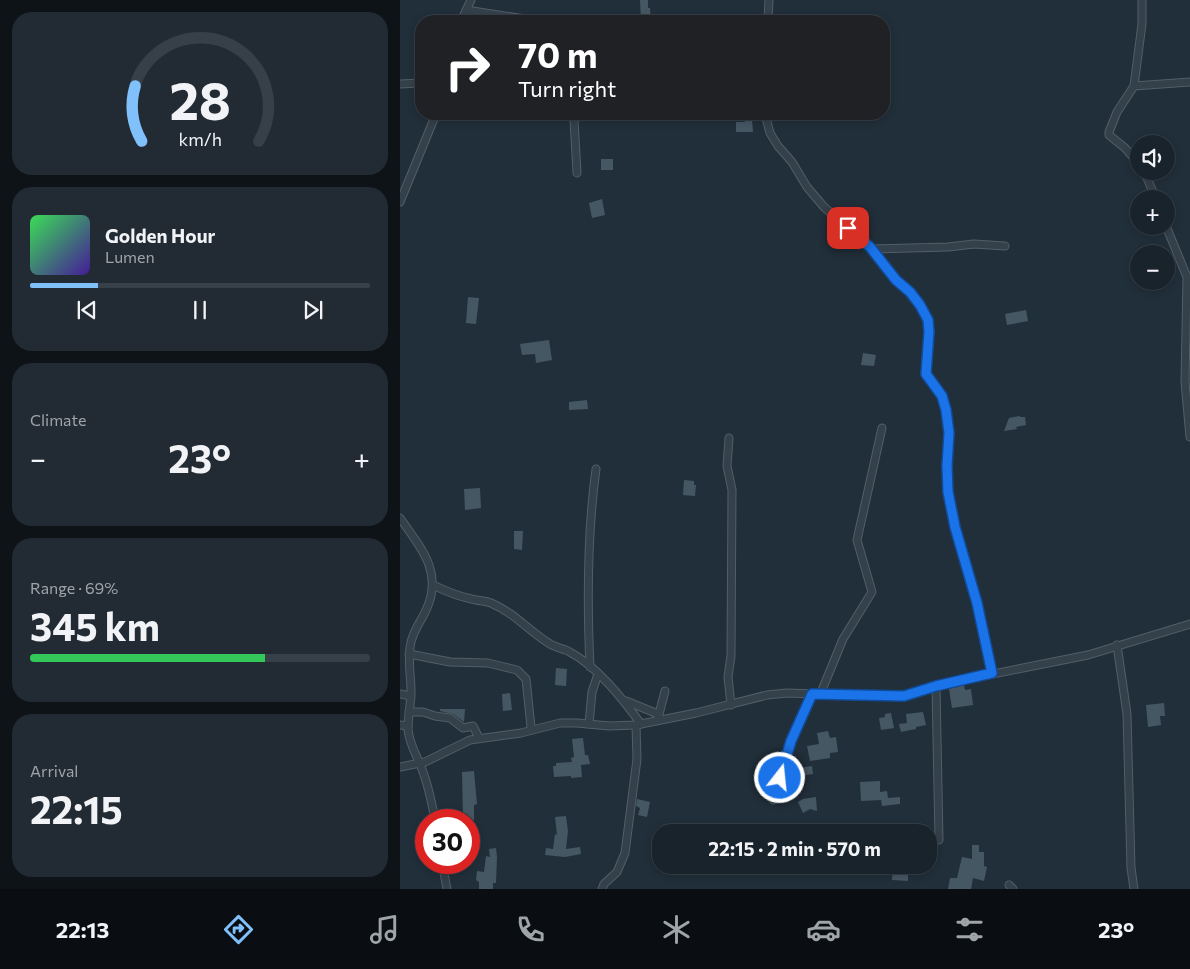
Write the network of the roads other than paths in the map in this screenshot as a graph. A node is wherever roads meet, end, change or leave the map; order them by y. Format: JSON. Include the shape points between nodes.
{"nodes":[{"id":1,"x":471,"y":0,"type":"edge"},
{"id":2,"x":769,"y":0,"type":"edge"},
{"id":3,"x":1142,"y":0,"type":"edge"},
{"id":4,"x":466,"y":10,"type":"junction"},
{"id":5,"x":464,"y":15,"type":"edge"},
{"id":6,"x":499,"y":15,"type":"edge"},
{"id":7,"x":768,"y":15,"type":"edge"},
{"id":8,"x":1190,"y":82,"type":"edge"},
{"id":9,"x":415,"y":83,"type":"edge"},
{"id":10,"x":400,"y":84,"type":"edge"},
{"id":11,"x":1134,"y":86,"type":"junction"},
{"id":12,"x":434,"y":120,"type":"edge"},
{"id":13,"x":574,"y":120,"type":"dead end"},
{"id":14,"x":765,"y":120,"type":"edge"},
{"id":15,"x":1130,"y":154,"type":"edge"},
{"id":16,"x":577,"y":173,"type":"dead end"},
{"id":17,"x":400,"y":202,"type":"edge"},
{"id":18,"x":1170,"y":235,"type":"edge"},
{"id":19,"x":1005,"y":246,"type":"dead end"},
{"id":20,"x":872,"y":249,"type":"junction"},
{"id":21,"x":882,"y":428,"type":"dead end"},
{"id":22,"x":1190,"y":437,"type":"edge"},
{"id":23,"x":729,"y":438,"type":"dead end"},
{"id":24,"x":596,"y":469,"type":"dead end"},
{"id":25,"x":400,"y":518,"type":"edge"},
{"id":26,"x":433,"y":585,"type":"junction"},
{"id":27,"x":1190,"y":624,"type":"edge"},
{"id":28,"x":1117,"y":645,"type":"junction"},
{"id":29,"x":409,"y":654,"type":"junction"},
{"id":30,"x":590,"y":668,"type":"junction"},
{"id":31,"x":992,"y":673,"type":"junction"},
{"id":32,"x":598,"y":674,"type":"junction"},
{"id":33,"x":936,"y":686,"type":"junction"},
{"id":34,"x":665,"y":692,"type":"dead end"},
{"id":35,"x":400,"y":694,"type":"edge"},
{"id":36,"x":816,"y":694,"type":"junction"},
{"id":37,"x":411,"y":696,"type":"junction"},
{"id":38,"x":622,"y":699,"type":"junction"},
{"id":39,"x":731,"y":705,"type":"junction"},
{"id":40,"x":409,"y":712,"type":"junction"},
{"id":41,"x":658,"y":718,"type":"junction"},
{"id":42,"x":589,"y":724,"type":"junction"},
{"id":43,"x":638,"y":725,"type":"junction"},
{"id":44,"x":400,"y":726,"type":"edge"},
{"id":45,"x":408,"y":726,"type":"junction"},
{"id":46,"x":531,"y":727,"type":"dead end"},
{"id":47,"x":479,"y":738,"type":"junction"},
{"id":48,"x":420,"y":763,"type":"junction"},
{"id":49,"x":400,"y":768,"type":"edge"},
{"id":50,"x":773,"y":800,"type":"dead end"},
{"id":51,"x":434,"y":809,"type":"edge"},
{"id":52,"x":939,"y":840,"type":"dead end"},
{"id":53,"x":444,"y":874,"type":"edge"},
{"id":54,"x":446,"y":889,"type":"edge"},
{"id":55,"x":602,"y":889,"type":"edge"},
{"id":56,"x":1134,"y":889,"type":"edge"}],
"edges":[{"from":1,"to":4,"type":"street"},
{"from":2,"to":7,"type":"street"},
{"from":3,"to":11,"type":"street"},
{"from":4,"to":5,"type":"street"},
{"from":4,"to":6,"type":"street"},
{"from":8,"to":11,"type":"street"},
{"from":9,"to":10,"type":"street"},
{"from":11,"to":15,"type":"street","via":[[1117,112],[1109,133]]},
{"from":12,"to":17,"type":"street"},
{"from":13,"to":16,"type":"street"},
{"from":14,"to":20,"type":"street","via":[[778,146],[807,187],[827,210]]},
{"from":18,"to":22,"type":"street","via":[[1187,277],[1185,382]]},
{"from":19,"to":20,"type":"street","via":[[974,244]]},
{"from":20,"to":31,"type":"street","via":[[896,280],[910,292],[928,320],[926,374],[942,396],[946,410],[948,492]]},
{"from":21,"to":36,"type":"street","via":[[857,540],[872,592],[843,639]]},
{"from":23,"to":39,"type":"street","via":[[727,466],[732,490],[731,656],[728,677]]},
{"from":24,"to":30,"type":"street","via":[[591,515]]},
{"from":25,"to":26,"type":"street","via":[[428,559]]},
{"from":26,"to":29,"type":"street","via":[[428,606],[414,629]]},
{"from":26,"to":30,"type":"street","via":[[453,595],[492,603],[516,616],[555,648],[567,651]]},
{"from":27,"to":28,"type":"street"},
{"from":28,"to":31,"type":"street","via":[[1088,655]]},
{"from":28,"to":56,"type":"street","via":[[1127,714],[1130,868]]},
{"from":29,"to":37,"type":"street"},
{"from":29,"to":46,"type":"street","via":[[450,662],[488,663],[517,670],[526,679]]},
{"from":30,"to":32,"type":"street"},
{"from":31,"to":33,"type":"street"},
{"from":32,"to":38,"type":"street"},
{"from":32,"to":42,"type":"street","via":[[592,692]]},
{"from":33,"to":36,"type":"street","via":[[904,696]]},
{"from":33,"to":52,"type":"street"},
{"from":34,"to":41,"type":"street"},
{"from":35,"to":37,"type":"street"},
{"from":36,"to":39,"type":"street","via":[[767,695]]},
{"from":36,"to":50,"type":"street","via":[[791,741]]},
{"from":37,"to":40,"type":"street"},
{"from":38,"to":41,"type":"street"},
{"from":38,"to":43,"type":"street"},
{"from":39,"to":41,"type":"street"},
{"from":40,"to":45,"type":"street"},
{"from":40,"to":47,"type":"street","via":[[450,718],[463,728],[473,726]]},
{"from":41,"to":43,"type":"street"},
{"from":42,"to":43,"type":"street"},
{"from":42,"to":47,"type":"street","via":[[560,723],[515,734]]},
{"from":43,"to":55,"type":"street","via":[[625,853],[617,872]]},
{"from":44,"to":45,"type":"street"},
{"from":45,"to":48,"type":"street","via":[[412,748]]},
{"from":47,"to":48,"type":"street"},
{"from":48,"to":49,"type":"street"},
{"from":48,"to":51,"type":"street"},
{"from":53,"to":54,"type":"street"}]}
